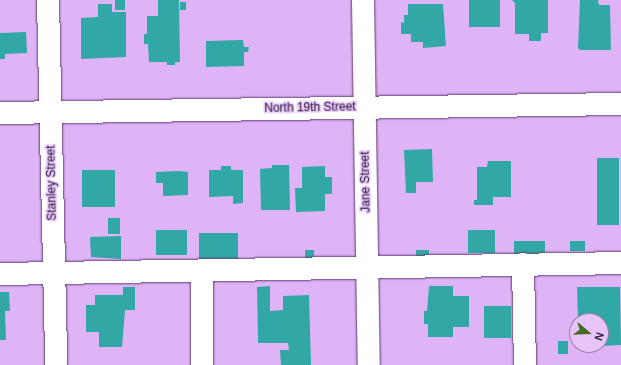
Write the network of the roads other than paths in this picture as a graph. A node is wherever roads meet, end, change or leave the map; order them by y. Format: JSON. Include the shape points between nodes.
{"nodes":[{"id":1,"x":48,"y":0,"type":"edge"},
{"id":2,"x":363,"y":0,"type":"edge"},
{"id":3,"x":621,"y":104,"type":"edge"},
{"id":4,"x":365,"y":108,"type":"junction"},
{"id":5,"x":50,"y":112,"type":"junction"},
{"id":6,"x":0,"y":113,"type":"edge"},
{"id":7,"x":621,"y":263,"type":"edge"},
{"id":8,"x":523,"y":264,"type":"junction"},
{"id":9,"x":367,"y":267,"type":"junction"},
{"id":10,"x":202,"y":270,"type":"junction"},
{"id":11,"x":0,"y":274,"type":"edge"},
{"id":12,"x":54,"y":274,"type":"junction"},
{"id":13,"x":56,"y":365,"type":"edge"},
{"id":14,"x":202,"y":365,"type":"edge"},
{"id":15,"x":369,"y":365,"type":"edge"},
{"id":16,"x":525,"y":365,"type":"edge"}],
"edges":[{"from":1,"to":5,"type":"street","name":"Stanley Street"},
{"from":2,"to":4,"type":"street","name":"Jane Street"},
{"from":3,"to":4,"type":"street","name":"North 19th Street"},
{"from":4,"to":5,"type":"street","name":"North 19th Street"},
{"from":4,"to":9,"type":"street","name":"Jane Street"},
{"from":5,"to":6,"type":"street","name":"North 19th Street"},
{"from":5,"to":12,"type":"street","name":"Stanley Street"},
{"from":7,"to":8,"type":"street"},
{"from":8,"to":9,"type":"street"},
{"from":8,"to":16,"type":"street"},
{"from":9,"to":10,"type":"street"},
{"from":9,"to":15,"type":"street","name":"Jane Street"},
{"from":10,"to":12,"type":"street"},
{"from":10,"to":14,"type":"street"},
{"from":11,"to":12,"type":"street"},
{"from":12,"to":13,"type":"street","name":"Stanley Street"}]}
